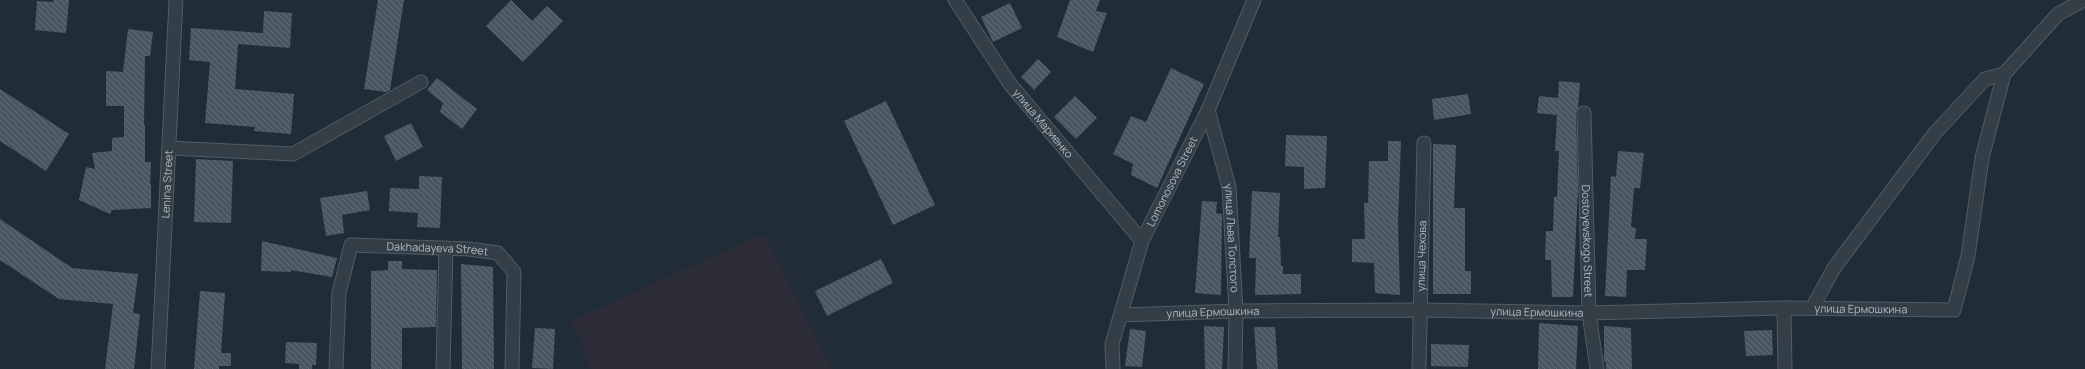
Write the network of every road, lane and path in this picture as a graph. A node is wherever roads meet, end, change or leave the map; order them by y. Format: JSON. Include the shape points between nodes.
{"nodes":[{"id":1,"x":176,"y":0,"type":"edge"},
{"id":2,"x":955,"y":0,"type":"edge"},
{"id":3,"x":1254,"y":0,"type":"edge"},
{"id":4,"x":2084,"y":0,"type":"edge"},
{"id":5,"x":2004,"y":74,"type":"junction"},
{"id":6,"x":421,"y":82,"type":"dead end"},
{"id":7,"x":1208,"y":110,"type":"junction"},
{"id":8,"x":1584,"y":113,"type":"dead end"},
{"id":9,"x":1424,"y":143,"type":"dead end"},
{"id":10,"x":169,"y":148,"type":"junction"},
{"id":11,"x":1142,"y":241,"type":"junction"},
{"id":12,"x":446,"y":248,"type":"junction"},
{"id":13,"x":1784,"y":308,"type":"junction"},
{"id":14,"x":1812,"y":308,"type":"junction"},
{"id":15,"x":1422,"y":310,"type":"junction"},
{"id":16,"x":1236,"y":311,"type":"junction"},
{"id":17,"x":1589,"y":313,"type":"junction"},
{"id":18,"x":1121,"y":315,"type":"junction"},
{"id":19,"x":158,"y":369,"type":"edge"},
{"id":20,"x":336,"y":369,"type":"edge"},
{"id":21,"x":443,"y":369,"type":"edge"},
{"id":22,"x":512,"y":369,"type":"edge"},
{"id":23,"x":1113,"y":369,"type":"edge"},
{"id":24,"x":1235,"y":369,"type":"edge"},
{"id":25,"x":1419,"y":369,"type":"edge"},
{"id":26,"x":1597,"y":369,"type":"edge"},
{"id":27,"x":1785,"y":369,"type":"edge"}],
"edges":[{"from":1,"to":10,"type":"street","name":"Lenina Street"},
{"from":2,"to":11,"type":"street","name":"улица Мариенко","via":[[1010,84]]},
{"from":3,"to":7,"type":"street","name":"Lomonosova Street"},
{"from":4,"to":5,"type":"street","via":[[2058,14]]},
{"from":5,"to":14,"type":"street","via":[[1985,79],[1935,133],[1834,268]]},
{"from":5,"to":14,"type":"street","name":"улица Ермошкина","via":[[1982,158],[1968,256],[1954,310]]},
{"from":6,"to":10,"type":"street","via":[[293,154]]},
{"from":7,"to":11,"type":"street","name":"Lomonosova Street"},
{"from":7,"to":16,"type":"street","name":"улица Льва Толстого","via":[[1229,187]]},
{"from":8,"to":17,"type":"street","name":"Dostoyevskogo Street"},
{"from":9,"to":15,"type":"street","name":"улица Чехова"},
{"from":10,"to":19,"type":"street","name":"Lenina Street"},
{"from":11,"to":18,"type":"street","name":"Lomonosova Street"},
{"from":12,"to":20,"type":"street","name":"Dakhadayeva Street","via":[[351,245],[339,293]]},
{"from":12,"to":21,"type":"street"},
{"from":12,"to":22,"type":"street","name":"Dakhadayeva Street","via":[[498,253],[514,272]]},
{"from":13,"to":14,"type":"street","name":"улица Ермошкина"},
{"from":13,"to":17,"type":"street","name":"улица Ермошкина"},
{"from":13,"to":27,"type":"street"},
{"from":15,"to":16,"type":"street","name":"улица Ермошкина"},
{"from":15,"to":17,"type":"street","name":"улица Ермошкина"},
{"from":15,"to":25,"type":"street","name":"улица Чехова"},
{"from":16,"to":18,"type":"street","name":"улица Ермошкина"},
{"from":16,"to":24,"type":"street","name":"улица Льва Толстого"},
{"from":17,"to":26,"type":"street","name":"Dostoyevskogo Street"},
{"from":18,"to":23,"type":"street","name":"Lomonosova Street","via":[[1112,344]]}]}
